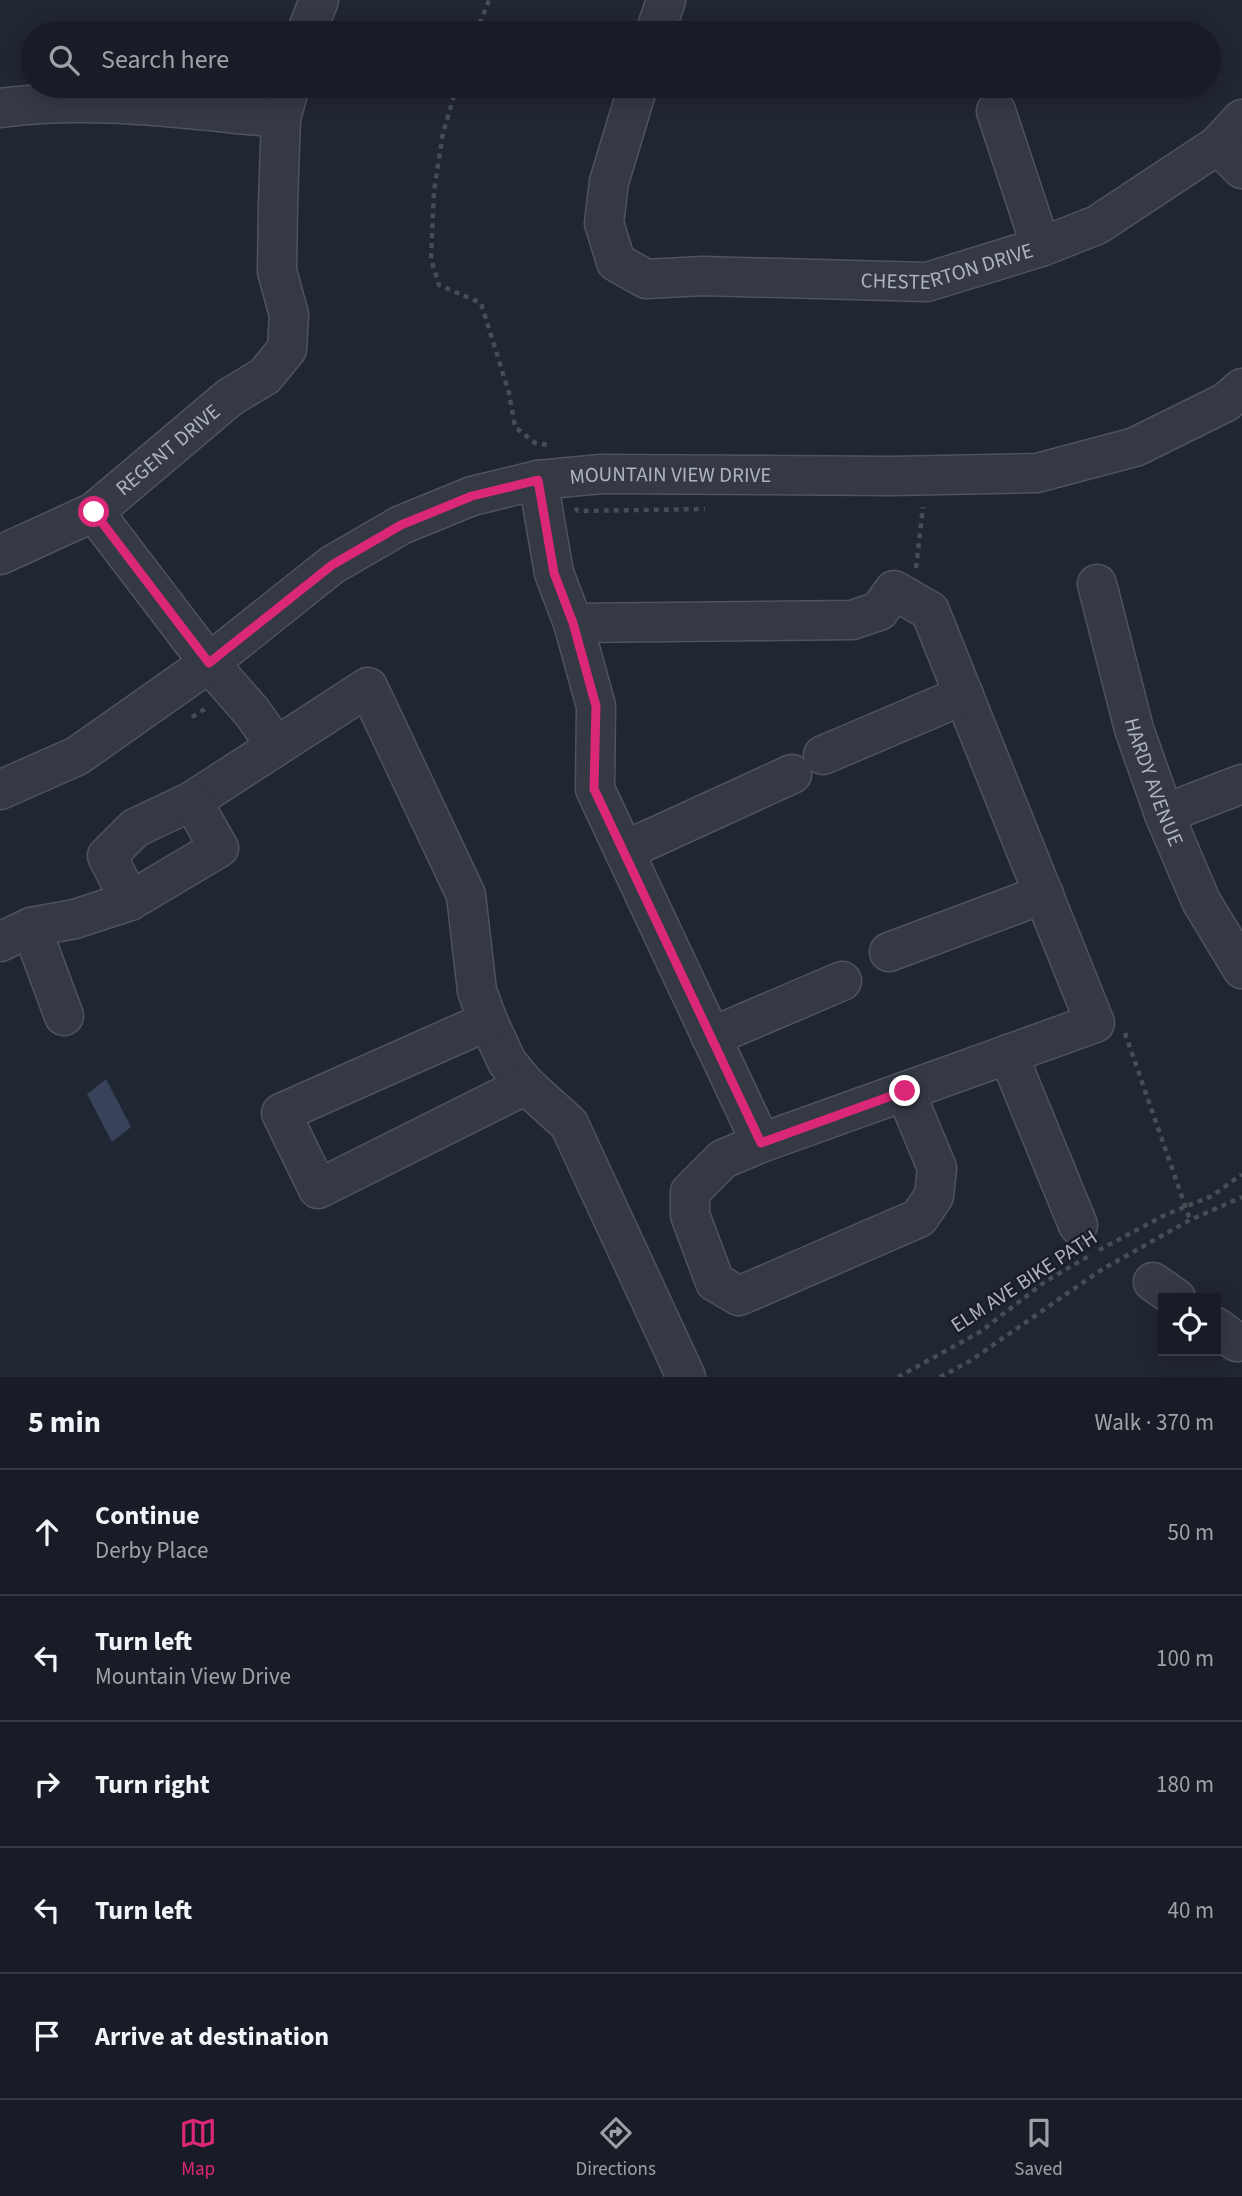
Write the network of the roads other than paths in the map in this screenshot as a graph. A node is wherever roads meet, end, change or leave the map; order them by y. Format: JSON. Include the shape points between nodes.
{"nodes":[{"id":1,"x":319,"y":0,"type":"edge"},
{"id":2,"x":666,"y":0,"type":"edge"},
{"id":3,"x":311,"y":21,"type":"edge"},
{"id":4,"x":659,"y":21,"type":"edge"},
{"id":5,"x":634,"y":98,"type":"edge"},
{"id":6,"x":285,"y":102,"type":"edge"},
{"id":7,"x":0,"y":108,"type":"edge"},
{"id":8,"x":996,"y":111,"type":"dead end"},
{"id":9,"x":1234,"y":144,"type":"edge"},
{"id":10,"x":1041,"y":247,"type":"junction"},
{"id":11,"x":1242,"y":388,"type":"edge"},
{"id":12,"x":538,"y":480,"type":"junction"},
{"id":13,"x":94,"y":512,"type":"junction"},
{"id":14,"x":0,"y":555,"type":"edge"},
{"id":15,"x":1097,"y":584,"type":"dead end"},
{"id":16,"x":573,"y":623,"type":"junction"},
{"id":17,"x":209,"y":663,"type":"junction"},
{"id":18,"x":964,"y":695,"type":"junction"},
{"id":19,"x":276,"y":746,"type":"junction"},
{"id":20,"x":1242,"y":784,"type":"edge"},
{"id":21,"x":0,"y":790,"type":"edge"},
{"id":22,"x":191,"y":801,"type":"junction"},
{"id":23,"x":1164,"y":814,"type":"junction"},
{"id":24,"x":624,"y":850,"type":"junction"},
{"id":25,"x":1044,"y":894,"type":"junction"},
{"id":26,"x":130,"y":901,"type":"junction"},
{"id":27,"x":16,"y":935,"type":"edge"},
{"id":28,"x":890,"y":952,"type":"dead end"},
{"id":29,"x":1242,"y":969,"type":"edge"},
{"id":30,"x":842,"y":981,"type":"dead end"},
{"id":31,"x":64,"y":1016,"type":"dead end"},
{"id":32,"x":488,"y":1021,"type":"junction"},
{"id":33,"x":711,"y":1037,"type":"junction"},
{"id":34,"x":1008,"y":1054,"type":"junction"},
{"id":35,"x":526,"y":1085,"type":"junction"},
{"id":36,"x":905,"y":1091,"type":"junction"},
{"id":37,"x":761,"y":1143,"type":"junction"},
{"id":38,"x":1078,"y":1225,"type":"dead end"},
{"id":39,"x":686,"y":1377,"type":"edge"}],
"edges":[{"from":1,"to":3,"type":"street"},
{"from":2,"to":4,"type":"street"},
{"from":5,"to":10,"type":"street","name":"CHESTERTON DRIVE","via":[[609,183],[604,223],[616,262],[646,279],[703,276],[927,282]]},
{"from":6,"to":7,"type":"street","via":[[36,103]]},
{"from":6,"to":13,"type":"street","name":"REGENT DRIVE","via":[[277,271],[289,315],[286,349],[265,376],[230,397]]},
{"from":8,"to":10,"type":"street"},
{"from":9,"to":10,"type":"street","name":"CHESTERTON DRIVE","via":[[1097,225]]},
{"from":11,"to":12,"type":"street","name":"MOUNTAIN VIEW DRIVE","via":[[1226,402],[1135,447],[1037,473],[601,474]]},
{"from":12,"to":16,"type":"street","via":[[554,573]]},
{"from":12,"to":17,"type":"street","name":"MOUNTAIN VIEW DRIVE","via":[[472,496],[401,525],[332,565]]},
{"from":13,"to":14,"type":"street","name":"REGENT DRIVE"},
{"from":13,"to":17,"type":"street"},
{"from":15,"to":23,"type":"street","name":"HARDY AVENUE","via":[[1134,729]]},
{"from":16,"to":18,"type":"street","via":[[852,620],[878,611],[894,590],[930,611]]},
{"from":16,"to":24,"type":"street","via":[[596,706],[594,789]]},
{"from":17,"to":19,"type":"street"},
{"from":17,"to":21,"type":"street","name":"MOUNTAIN VIEW DRIVE","via":[[77,756]]},
{"from":18,"to":24,"type":"street"},
{"from":18,"to":25,"type":"street"},
{"from":19,"to":22,"type":"street"},
{"from":19,"to":32,"type":"street","via":[[369,687],[466,895],[477,992]]},
{"from":20,"to":23,"type":"street"},
{"from":22,"to":26,"type":"street","via":[[135,828],[107,856]]},
{"from":22,"to":26,"type":"street","via":[[219,848]]},
{"from":23,"to":29,"type":"street","name":"HARDY AVENUE","via":[[1201,901]]},
{"from":24,"to":33,"type":"street"},
{"from":25,"to":28,"type":"street"},
{"from":25,"to":34,"type":"street","via":[[1095,1023]]},
{"from":26,"to":27,"type":"street"},
{"from":27,"to":31,"type":"street"},
{"from":30,"to":33,"type":"street"},
{"from":32,"to":35,"type":"street","via":[[507,1062]]},
{"from":32,"to":35,"type":"street","via":[[281,1113],[318,1189]]},
{"from":33,"to":37,"type":"street"},
{"from":34,"to":36,"type":"street"},
{"from":34,"to":38,"type":"street"},
{"from":35,"to":39,"type":"street","via":[[569,1124]]},
{"from":36,"to":37,"type":"street"},
{"from":36,"to":37,"type":"street","via":[[937,1168],[934,1196],[919,1218],[739,1296],[715,1282],[690,1215],[690,1192],[723,1159]]}]}
